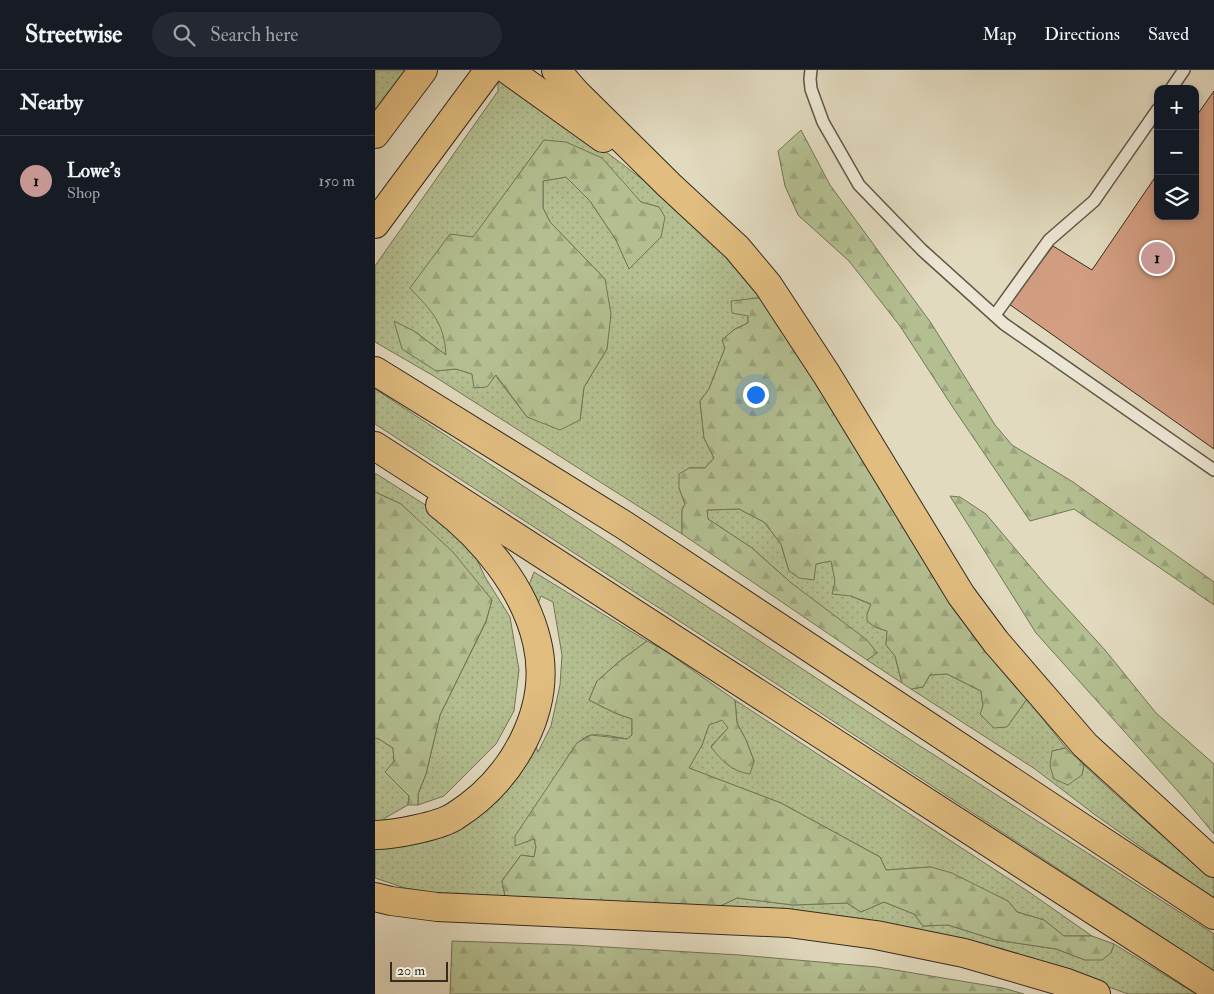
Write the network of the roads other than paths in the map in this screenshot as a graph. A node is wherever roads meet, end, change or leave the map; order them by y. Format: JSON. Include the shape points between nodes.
{"nodes":[{"id":1,"x":423,"y":70,"type":"edge"},
{"id":2,"x":489,"y":70,"type":"edge"},
{"id":3,"x":508,"y":70,"type":"edge"},
{"id":4,"x":556,"y":70,"type":"edge"},
{"id":5,"x":811,"y":70,"type":"edge"},
{"id":6,"x":1184,"y":70,"type":"edge"},
{"id":7,"x":1174,"y":85,"type":"edge"},
{"id":8,"x":1154,"y":114,"type":"edge"},
{"id":9,"x":375,"y":134,"type":"edge"},
{"id":10,"x":669,"y":185,"type":"junction"},
{"id":11,"x":375,"y":224,"type":"edge"},
{"id":12,"x":995,"y":315,"type":"junction"},
{"id":13,"x":376,"y":372,"type":"edge"},
{"id":14,"x":375,"y":446,"type":"edge"},
{"id":15,"x":375,"y":453,"type":"edge"},
{"id":16,"x":1214,"y":470,"type":"edge"},
{"id":17,"x":375,"y":835,"type":"edge"},
{"id":18,"x":1214,"y":863,"type":"edge"},
{"id":19,"x":375,"y":897,"type":"edge"},
{"id":20,"x":1214,"y":915,"type":"edge"},
{"id":21,"x":1214,"y":988,"type":"edge"},
{"id":22,"x":1096,"y":994,"type":"edge"}],
"edges":[{"from":1,"to":9,"type":"highway"},
{"from":2,"to":11,"type":"highway"},
{"from":3,"to":10,"type":"highway"},
{"from":4,"to":10,"type":"highway"},
{"from":5,"to":12,"type":"lane","via":[[811,89],[823,122],[859,185],[922,250]]},
{"from":6,"to":7,"type":"lane"},
{"from":8,"to":12,"type":"lane","via":[[1094,201],[1049,240]]},
{"from":10,"to":18,"type":"highway","via":[[737,248],[768,285],[961,595],[996,642],[1085,745]]},
{"from":12,"to":16,"type":"lane"},
{"from":13,"to":20,"type":"highway","via":[[624,525]]},
{"from":14,"to":21,"type":"highway"},
{"from":15,"to":17,"type":"highway","via":[[462,522],[514,586],[528,614],[537,643],[541,675],[536,712],[502,776],[454,817],[389,835]]},
{"from":19,"to":22,"type":"highway","via":[[437,907],[788,923],[875,934],[963,953]]}]}
